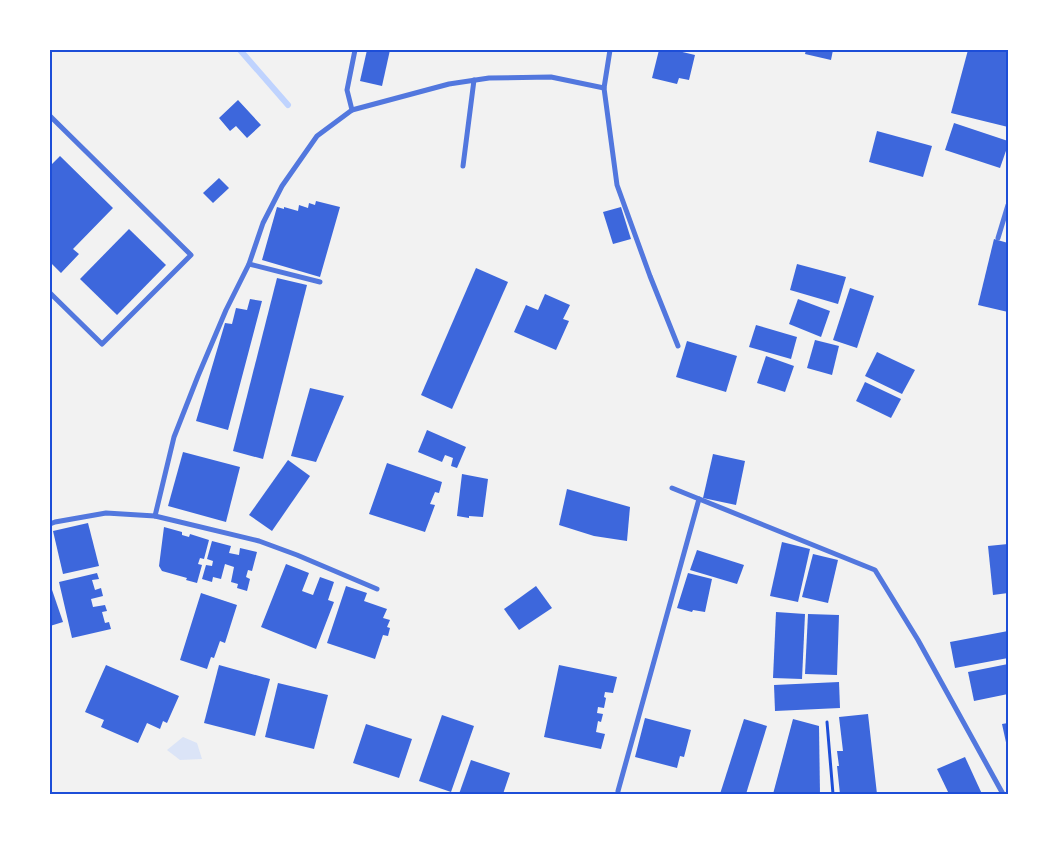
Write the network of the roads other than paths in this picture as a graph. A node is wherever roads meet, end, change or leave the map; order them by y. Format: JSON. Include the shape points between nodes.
{"nodes":[{"id":1,"x":355,"y":50,"type":"edge"},
{"id":2,"x":610,"y":50,"type":"edge"},
{"id":3,"x":474,"y":80,"type":"junction"},
{"id":4,"x":604,"y":88,"type":"junction"},
{"id":5,"x":352,"y":110,"type":"junction"},
{"id":6,"x":50,"y":116,"type":"edge"},
{"id":7,"x":463,"y":166,"type":"dead end"},
{"id":8,"x":1008,"y":205,"type":"edge"},
{"id":9,"x":998,"y":238,"type":"dead end"},
{"id":10,"x":249,"y":264,"type":"junction"},
{"id":11,"x":320,"y":282,"type":"dead end"},
{"id":12,"x":50,"y":292,"type":"edge"},
{"id":13,"x":678,"y":346,"type":"dead end"},
{"id":14,"x":672,"y":488,"type":"dead end"},
{"id":15,"x":699,"y":499,"type":"junction"},
{"id":16,"x":155,"y":516,"type":"junction"},
{"id":17,"x":50,"y":524,"type":"edge"},
{"id":18,"x":377,"y":589,"type":"dead end"},
{"id":19,"x":618,"y":794,"type":"edge"},
{"id":20,"x":1003,"y":794,"type":"edge"}],
"edges":[{"from":1,"to":5,"type":"street","via":[[347,90]]},
{"from":2,"to":4,"type":"street"},
{"from":3,"to":4,"type":"street","via":[[551,77]]},
{"from":3,"to":5,"type":"street"},
{"from":3,"to":7,"type":"street"},
{"from":4,"to":13,"type":"street","via":[[617,185]]},
{"from":5,"to":10,"type":"street","via":[[317,136],[282,186],[263,223]]},
{"from":6,"to":12,"type":"street","via":[[191,255],[102,344]]},
{"from":8,"to":9,"type":"street"},
{"from":10,"to":11,"type":"street"},
{"from":10,"to":16,"type":"street","via":[[226,310],[174,437]]},
{"from":14,"to":15,"type":"street"},
{"from":15,"to":19,"type":"street"},
{"from":15,"to":20,"type":"street","via":[[874,570]]},
{"from":16,"to":17,"type":"street","via":[[106,512]]},
{"from":16,"to":18,"type":"street","via":[[259,541]]}]}
